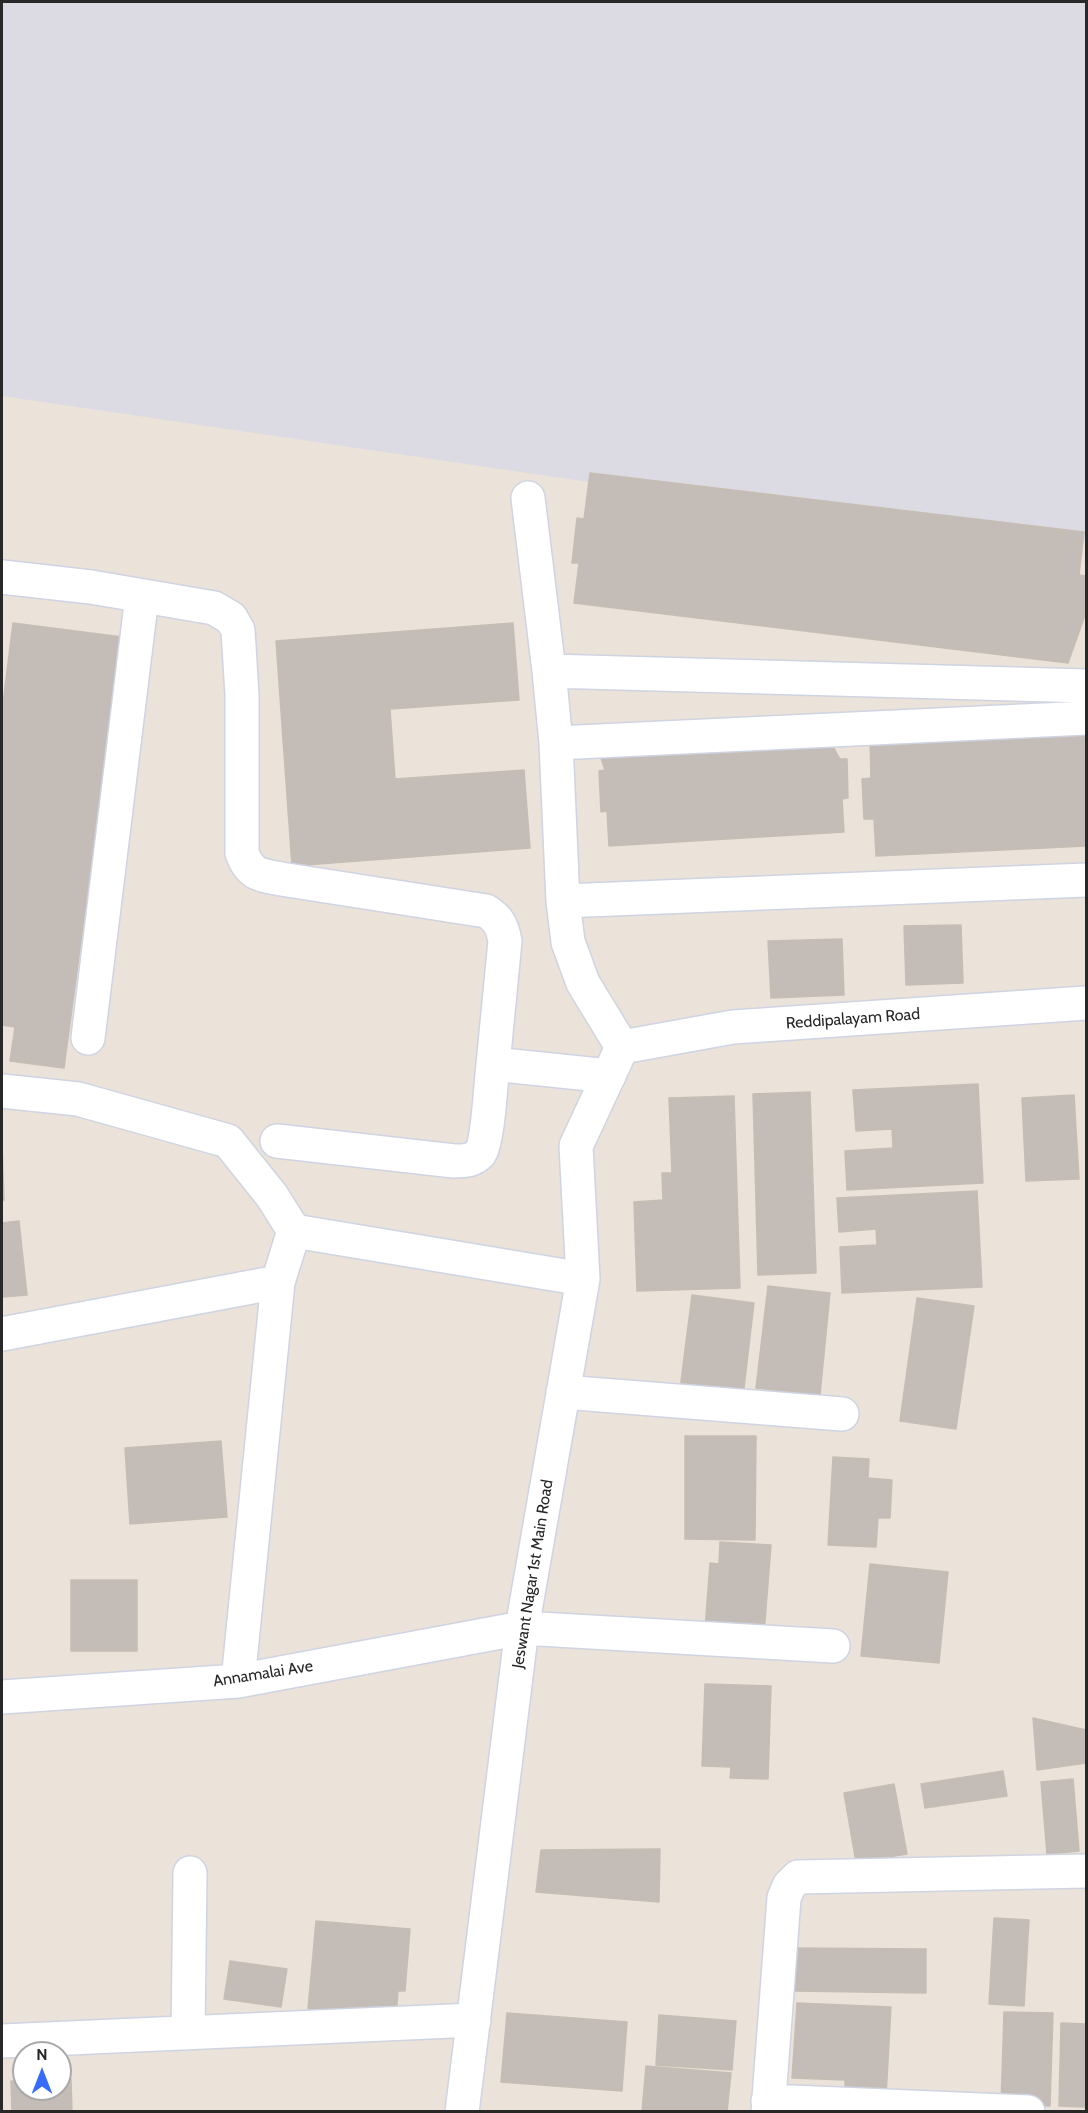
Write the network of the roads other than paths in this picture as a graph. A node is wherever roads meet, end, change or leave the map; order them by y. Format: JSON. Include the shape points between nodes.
{"nodes":[{"id":1,"x":528,"y":498,"type":"dead end"},
{"id":2,"x":2,"y":577,"type":"edge"},
{"id":3,"x":142,"y":596,"type":"junction"},
{"id":4,"x":549,"y":671,"type":"junction"},
{"id":5,"x":1086,"y":686,"type":"edge"},
{"id":6,"x":1086,"y":718,"type":"edge"},
{"id":7,"x":556,"y":743,"type":"junction"},
{"id":8,"x":1086,"y":880,"type":"edge"},
{"id":9,"x":563,"y":901,"type":"junction"},
{"id":10,"x":1086,"y":1003,"type":"edge"},
{"id":11,"x":87,"y":1038,"type":"dead end"},
{"id":12,"x":615,"y":1061,"type":"junction"},
{"id":13,"x":493,"y":1064,"type":"junction"},
{"id":14,"x":2,"y":1091,"type":"edge"},
{"id":15,"x":277,"y":1141,"type":"dead end"},
{"id":16,"x":294,"y":1231,"type":"junction"},
{"id":17,"x":583,"y":1279,"type":"junction"},
{"id":18,"x":278,"y":1282,"type":"junction"},
{"id":19,"x":2,"y":1334,"type":"edge"},
{"id":20,"x":563,"y":1392,"type":"junction"},
{"id":21,"x":842,"y":1414,"type":"dead end"},
{"id":22,"x":522,"y":1628,"type":"junction"},
{"id":23,"x":833,"y":1646,"type":"dead end"},
{"id":24,"x":237,"y":1681,"type":"junction"},
{"id":25,"x":2,"y":1696,"type":"edge"},
{"id":26,"x":1086,"y":1870,"type":"edge"},
{"id":27,"x":190,"y":1873,"type":"dead end"},
{"id":28,"x":474,"y":2020,"type":"junction"},
{"id":29,"x":188,"y":2033,"type":"junction"},
{"id":30,"x":2,"y":2041,"type":"edge"},
{"id":31,"x":768,"y":2106,"type":"edge"},
{"id":32,"x":462,"y":2112,"type":"edge"},
{"id":33,"x":1028,"y":2112,"type":"edge"}],
"edges":[{"from":1,"to":4,"type":"street"},
{"from":2,"to":3,"type":"street"},
{"from":3,"to":11,"type":"street"},
{"from":3,"to":13,"type":"street","via":[[214,608],[231,618],[237,630],[242,695],[242,853],[253,872],[486,911],[497,918],[505,941]]},
{"from":4,"to":5,"type":"street"},
{"from":4,"to":7,"type":"street"},
{"from":6,"to":7,"type":"street"},
{"from":7,"to":9,"type":"street"},
{"from":8,"to":9,"type":"street"},
{"from":9,"to":12,"type":"street","via":[[568,942]]},
{"from":10,"to":12,"type":"street","name":"Reddipalayam Road","via":[[733,1027]]},
{"from":12,"to":13,"type":"street","name":"Reddipalayam Road"},
{"from":12,"to":17,"type":"street","name":"Jeswant Nagar 1st Main Road","via":[[576,1146]]},
{"from":13,"to":15,"type":"street","via":[[484,1139],[481,1152],[471,1161]]},
{"from":14,"to":16,"type":"street","via":[[78,1099],[228,1142],[272,1196]]},
{"from":16,"to":17,"type":"street"},
{"from":16,"to":18,"type":"street"},
{"from":17,"to":20,"type":"street","name":"Jeswant Nagar 1st Main Road"},
{"from":18,"to":19,"type":"street"},
{"from":18,"to":24,"type":"street"},
{"from":20,"to":21,"type":"street"},
{"from":20,"to":22,"type":"street","name":"Jeswant Nagar 1st Main Road"},
{"from":22,"to":23,"type":"street","name":"Annamalai Ave"},
{"from":22,"to":24,"type":"street","name":"Annamalai Ave"},
{"from":22,"to":28,"type":"street","name":"Jeswant Nagar 1st Main Road"},
{"from":24,"to":25,"type":"street","name":"Annamalai Ave"},
{"from":26,"to":31,"type":"street","via":[[798,1876],[784,1898]]},
{"from":27,"to":29,"type":"street"},
{"from":28,"to":29,"type":"street"},
{"from":28,"to":32,"type":"street","name":"Jeswant Nagar 1st Main Road"},
{"from":29,"to":30,"type":"street"},
{"from":31,"to":33,"type":"street"}]}
